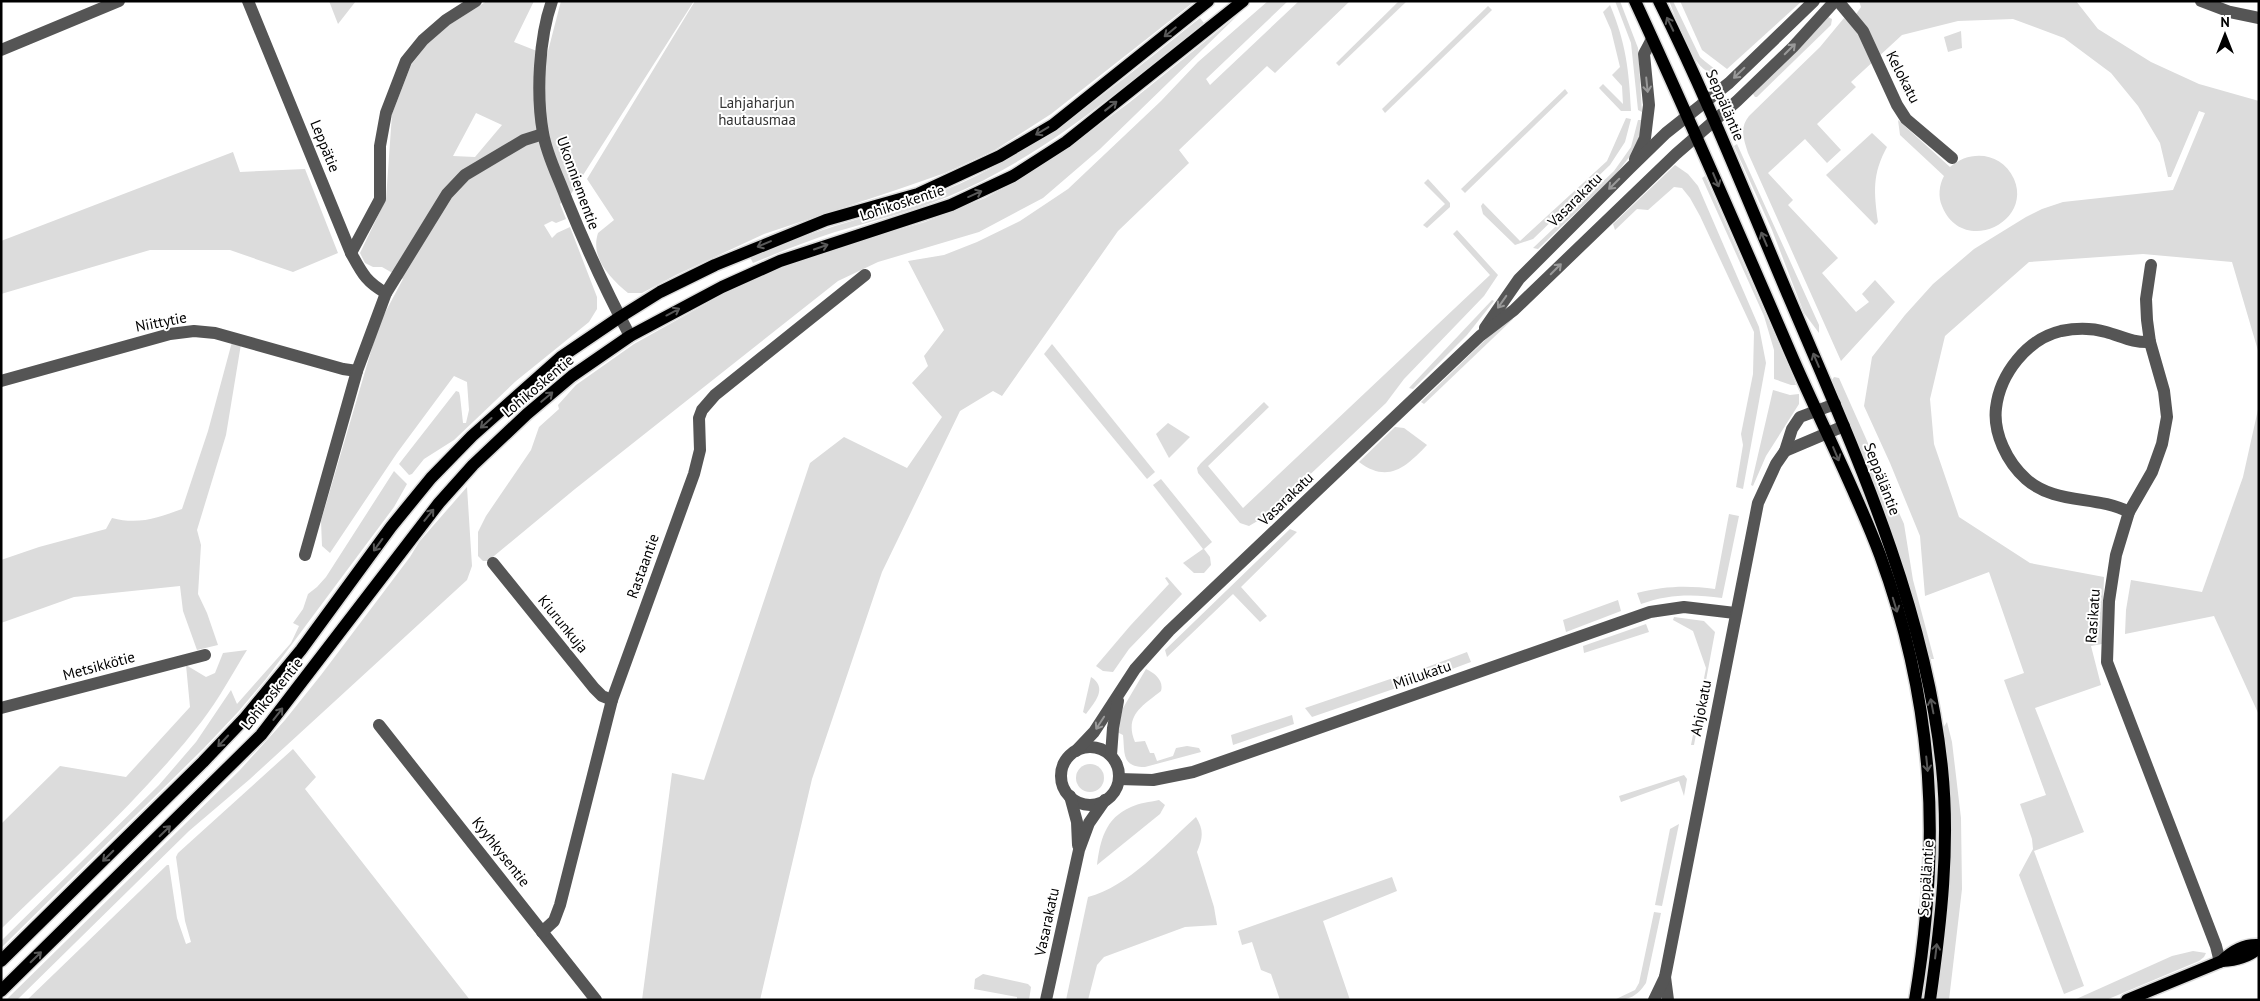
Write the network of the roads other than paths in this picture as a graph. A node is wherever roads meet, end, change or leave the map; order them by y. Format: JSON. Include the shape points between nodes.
{"nodes":[{"id":1,"x":119,"y":1,"type":"edge"},
{"id":2,"x":248,"y":1,"type":"edge"},
{"id":3,"x":476,"y":1,"type":"edge"},
{"id":4,"x":552,"y":1,"type":"edge"},
{"id":5,"x":1208,"y":1,"type":"edge"},
{"id":6,"x":1243,"y":1,"type":"edge"},
{"id":7,"x":1635,"y":1,"type":"edge"},
{"id":8,"x":1659,"y":1,"type":"edge"},
{"id":9,"x":1814,"y":1,"type":"edge"},
{"id":10,"x":1837,"y":1,"type":"edge"},
{"id":11,"x":2201,"y":1,"type":"edge"},
{"id":12,"x":2259,"y":18,"type":"edge"},
{"id":13,"x":1652,"y":39,"type":"junction"},
{"id":14,"x":1,"y":50,"type":"edge"},
{"id":15,"x":1706,"y":100,"type":"junction"},
{"id":16,"x":1688,"y":114,"type":"junction"},
{"id":17,"x":1714,"y":120,"type":"junction"},
{"id":18,"x":543,"y":134,"type":"junction"},
{"id":19,"x":1697,"y":135,"type":"junction"},
{"id":20,"x":1952,"y":158,"type":"dead end"},
{"id":21,"x":1630,"y":168,"type":"junction"},
{"id":22,"x":351,"y":253,"type":"junction"},
{"id":23,"x":2151,"y":266,"type":"dead end"},
{"id":24,"x":865,"y":275,"type":"dead end"},
{"id":25,"x":386,"y":293,"type":"junction"},
{"id":26,"x":620,"y":317,"type":"junction"},
{"id":27,"x":630,"y":336,"type":"junction"},
{"id":28,"x":1480,"y":336,"type":"junction"},
{"id":29,"x":2150,"y":342,"type":"junction"},
{"id":30,"x":357,"y":371,"type":"junction"},
{"id":31,"x":1,"y":381,"type":"edge"},
{"id":32,"x":1835,"y":404,"type":"junction"},
{"id":33,"x":1816,"y":410,"type":"junction"},
{"id":34,"x":1844,"y":426,"type":"junction"},
{"id":35,"x":1827,"y":434,"type":"junction"},
{"id":36,"x":1785,"y":451,"type":"junction"},
{"id":37,"x":2129,"y":512,"type":"junction"},
{"id":38,"x":305,"y":555,"type":"dead end"},
{"id":39,"x":493,"y":563,"type":"dead end"},
{"id":40,"x":1736,"y":613,"type":"junction"},
{"id":41,"x":205,"y":655,"type":"dead end"},
{"id":42,"x":1120,"y":692,"type":"junction"},
{"id":43,"x":612,"y":700,"type":"junction"},
{"id":44,"x":1,"y":708,"type":"edge"},
{"id":45,"x":379,"y":725,"type":"dead end"},
{"id":46,"x":1076,"y":751,"type":"junction"},
{"id":47,"x":1111,"y":755,"type":"junction"},
{"id":48,"x":1119,"y":779,"type":"junction"},
{"id":49,"x":1070,"y":796,"type":"junction"},
{"id":50,"x":1105,"y":800,"type":"junction"},
{"id":51,"x":1079,"y":850,"type":"junction"},
{"id":52,"x":542,"y":932,"type":"junction"},
{"id":53,"x":2259,"y":946,"type":"edge"},
{"id":54,"x":1,"y":961,"type":"edge"},
{"id":55,"x":2221,"y":961,"type":"junction"},
{"id":56,"x":1665,"y":978,"type":"junction"},
{"id":57,"x":1,"y":991,"type":"edge"},
{"id":58,"x":596,"y":1000,"type":"edge"},
{"id":59,"x":1046,"y":1000,"type":"edge"},
{"id":60,"x":1654,"y":1000,"type":"edge"},
{"id":61,"x":1668,"y":1000,"type":"edge"},
{"id":62,"x":1915,"y":1000,"type":"edge"},
{"id":63,"x":1930,"y":1000,"type":"edge"},
{"id":64,"x":2127,"y":1000,"type":"edge"}],
"edges":[{"from":1,"to":14,"type":"street"},
{"from":2,"to":22,"type":"street","name":"Leppätie"},
{"from":3,"to":22,"type":"street","via":[[446,20],[406,61],[386,113],[380,146],[380,199]]},
{"from":4,"to":18,"type":"street","name":"Ukonniementie","via":[[541,51]]},
{"from":5,"to":26,"type":"main road","name":"Lohikoskentie","one_way":true,"via":[[1053,125],[971,172],[918,194],[826,220],[773,240],[676,284]]},
{"from":27,"to":6,"type":"main road","name":"Lohikoskentie","one_way":true,"via":[[722,287],[780,261],[942,208],[1013,176],[1066,142]]},
{"from":7,"to":13,"type":"main road","name":"Seppäläntie"},
{"from":15,"to":8,"type":"main road","name":"Seppäläntie","one_way":true},
{"from":9,"to":15,"type":"street","name":"Vasarakatu","one_way":true,"via":[[1729,83]]},
{"from":17,"to":10,"type":"street","name":"Vasarakatu","one_way":true},
{"from":10,"to":20,"type":"street","name":"Kelokatu","via":[[1863,31],[1906,118]]},
{"from":11,"to":12,"type":"street"},
{"from":13,"to":16,"type":"main road","name":"Seppäläntie"},
{"from":13,"to":21,"type":"street","one_way":true,"via":[[1644,54],[1649,105],[1645,138]]},
{"from":15,"to":16,"type":"street","name":"Vasarakatu"},
{"from":15,"to":17,"type":"main road","name":"Seppäläntie"},
{"from":16,"to":19,"type":"main road","name":"Seppäläntie"},
{"from":16,"to":21,"type":"street","name":"Vasarakatu"},
{"from":17,"to":19,"type":"street","name":"Vasarakatu"},
{"from":32,"to":17,"type":"main road","name":"Seppäläntie","one_way":true},
{"from":18,"to":25,"type":"street","via":[[524,140],[465,175],[448,194]]},
{"from":18,"to":26,"type":"street","name":"Ukonniementie","via":[[579,233]]},
{"from":28,"to":19,"type":"street","name":"Vasarakatu","one_way":true,"via":[[1514,310]]},
{"from":19,"to":33,"type":"main road","name":"Seppäläntie","one_way":true},
{"from":21,"to":28,"type":"street","name":"Vasarakatu","one_way":true,"via":[[1519,279]]},
{"from":22,"to":25,"type":"street","name":"Leppätie","via":[[370,284]]},
{"from":23,"to":29,"type":"street","name":"Rasikatu","via":[[2146,299]]},
{"from":24,"to":43,"type":"street","name":"Rastaantie","via":[[715,395],[702,410],[698,426],[700,450],[694,474]]},
{"from":25,"to":30,"type":"street"},
{"from":26,"to":27,"type":"street","name":"Ukonniementie"},
{"from":26,"to":54,"type":"main road","name":"Lohikoskentie","one_way":true,"via":[[561,358],[518,394],[431,478],[301,650],[244,719]]},
{"from":57,"to":27,"type":"main road","name":"Lohikoskentie","one_way":true,"via":[[261,735],[404,547],[473,465],[572,376]]},
{"from":28,"to":42,"type":"street","name":"Vasarakatu","via":[[1169,632],[1135,669]]},
{"from":29,"to":37,"type":"street","name":"Rasikatu","via":[[2164,391],[2167,417],[2152,472]]},
{"from":29,"to":37,"type":"street","via":[[2085,328],[2060,331],[2038,341],[2020,356],[2003,383],[1996,408],[2002,445],[2026,479],[2049,493],[2076,500],[2100,501]]},
{"from":30,"to":31,"type":"street","name":"Niittytie","via":[[215,333],[194,331],[170,334]]},
{"from":30,"to":38,"type":"street"},
{"from":32,"to":33,"type":"street","name":"Ahjokatu"},
{"from":32,"to":34,"type":"main road","name":"Seppäläntie"},
{"from":33,"to":35,"type":"main road","name":"Seppäläntie"},
{"from":33,"to":36,"type":"street","name":"Ahjokatu","via":[[1800,417]]},
{"from":34,"to":35,"type":"street"},
{"from":63,"to":34,"type":"main road","name":"Seppäläntie","one_way":true,"via":[[1945,842],[1938,736],[1905,588]]},
{"from":35,"to":36,"type":"street"},
{"from":35,"to":62,"type":"main road","name":"Seppäläntie","one_way":true,"via":[[1880,555],[1907,642],[1921,707],[1932,842],[1930,885]]},
{"from":36,"to":40,"type":"street","name":"Ahjokatu","via":[[1758,503]]},
{"from":37,"to":55,"type":"street","name":"Rasikatu","via":[[2116,555],[2109,601],[2107,662]]},
{"from":39,"to":43,"type":"street","name":"Kiurunkuja","via":[[594,688]]},
{"from":40,"to":48,"type":"street","name":"Miilukatu","via":[[1684,606],[1650,612],[1193,772],[1153,780]]},
{"from":40,"to":56,"type":"street","name":"Ahjokatu"},
{"from":41,"to":44,"type":"street","name":"Metsikkötie"},
{"from":42,"to":46,"type":"street","name":"Vasarakatu","one_way":true,"via":[[1094,732]]},
{"from":42,"to":47,"type":"street","name":"Vasarakatu","via":[[1112,728]]},
{"from":43,"to":52,"type":"street","name":"Rastaantie","via":[[560,905],[554,921]]},
{"from":45,"to":52,"type":"street","name":"Kyyhkysentie"},
{"from":46,"to":47,"type":"street","via":[[1100,748]]},
{"from":46,"to":49,"type":"street","via":[[1066,761],[1062,775]]},
{"from":47,"to":48,"type":"street","via":[[1119,769]]},
{"from":48,"to":50,"type":"street","via":[[1115,791]]},
{"from":49,"to":50,"type":"street","via":[[1083,804]]},
{"from":49,"to":51,"type":"street","name":"Vasarakatu","via":[[1077,822]]},
{"from":50,"to":51,"type":"street","name":"Vasarakatu","via":[[1089,823]]},
{"from":51,"to":59,"type":"street","name":"Vasarakatu"},
{"from":52,"to":58,"type":"street","name":"Kyyhkysentie"},
{"from":53,"to":55,"type":"main road","via":[[2250,944],[2231,952]]},
{"from":55,"to":64,"type":"main road"},
{"from":56,"to":60,"type":"street","name":"Ahjokatu"},
{"from":56,"to":61,"type":"street","name":"Ahjokatu"}]}
